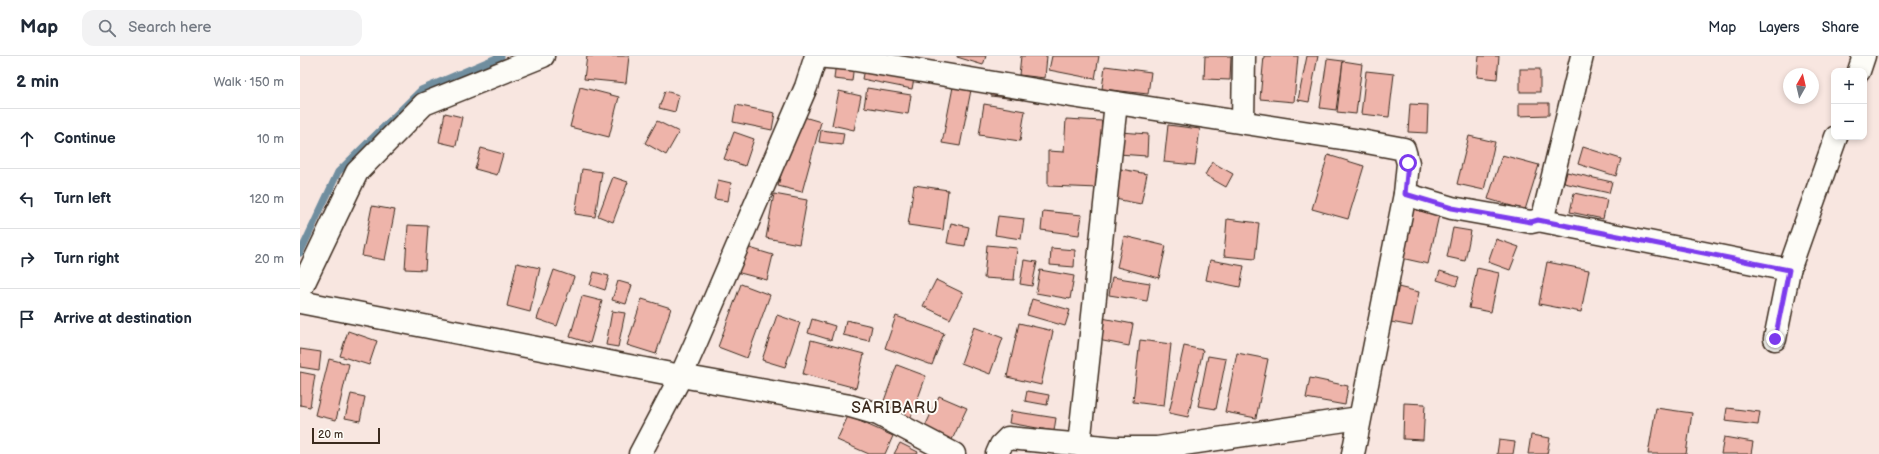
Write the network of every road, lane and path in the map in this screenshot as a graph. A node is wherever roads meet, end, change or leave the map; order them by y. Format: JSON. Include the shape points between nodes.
{"nodes":[{"id":1,"x":543,"y":56,"type":"edge"},
{"id":2,"x":816,"y":56,"type":"edge"},
{"id":3,"x":1244,"y":56,"type":"edge"},
{"id":4,"x":1582,"y":56,"type":"edge"},
{"id":5,"x":1864,"y":56,"type":"edge"},
{"id":6,"x":1860,"y":68,"type":"edge"},
{"id":7,"x":1116,"y":103,"type":"junction"},
{"id":8,"x":1243,"y":122,"type":"junction"},
{"id":9,"x":1835,"y":140,"type":"edge"},
{"id":10,"x":1405,"y":194,"type":"junction"},
{"id":11,"x":1538,"y":220,"type":"junction"},
{"id":12,"x":1789,"y":270,"type":"junction"},
{"id":13,"x":300,"y":291,"type":"edge"},
{"id":14,"x":300,"y":302,"type":"edge"},
{"id":15,"x":1775,"y":339,"type":"dead end"},
{"id":16,"x":681,"y":376,"type":"junction"},
{"id":17,"x":1359,"y":418,"type":"junction"},
{"id":18,"x":1079,"y":445,"type":"junction"},
{"id":19,"x":1213,"y":447,"type":"edge"},
{"id":20,"x":640,"y":454,"type":"edge"},
{"id":21,"x":954,"y":454,"type":"edge"},
{"id":22,"x":997,"y":454,"type":"edge"},
{"id":23,"x":1352,"y":454,"type":"edge"}],
"edges":[{"from":1,"to":13,"type":"street","via":[[424,104],[357,172]]},
{"from":2,"to":7,"type":"street","via":[[850,58]]},
{"from":2,"to":16,"type":"street","via":[[806,87]]},
{"from":3,"to":8,"type":"street"},
{"from":4,"to":11,"type":"street","via":[[1544,213]]},
{"from":5,"to":6,"type":"street"},
{"from":7,"to":8,"type":"street"},
{"from":7,"to":18,"type":"street"},
{"from":8,"to":10,"type":"street","via":[[1404,149],[1408,163]]},
{"from":9,"to":12,"type":"street"},
{"from":10,"to":11,"type":"street","via":[[1452,208],[1531,222]]},
{"from":10,"to":17,"type":"street"},
{"from":11,"to":12,"type":"street"},
{"from":12,"to":15,"type":"street"},
{"from":14,"to":16,"type":"street"},
{"from":16,"to":20,"type":"street"},
{"from":16,"to":21,"type":"street","via":[[850,406],[878,414]]},
{"from":17,"to":19,"type":"street"},
{"from":17,"to":23,"type":"street"},
{"from":18,"to":19,"type":"street","via":[[1115,448]]},
{"from":18,"to":22,"type":"street","via":[[1008,438]]}]}
